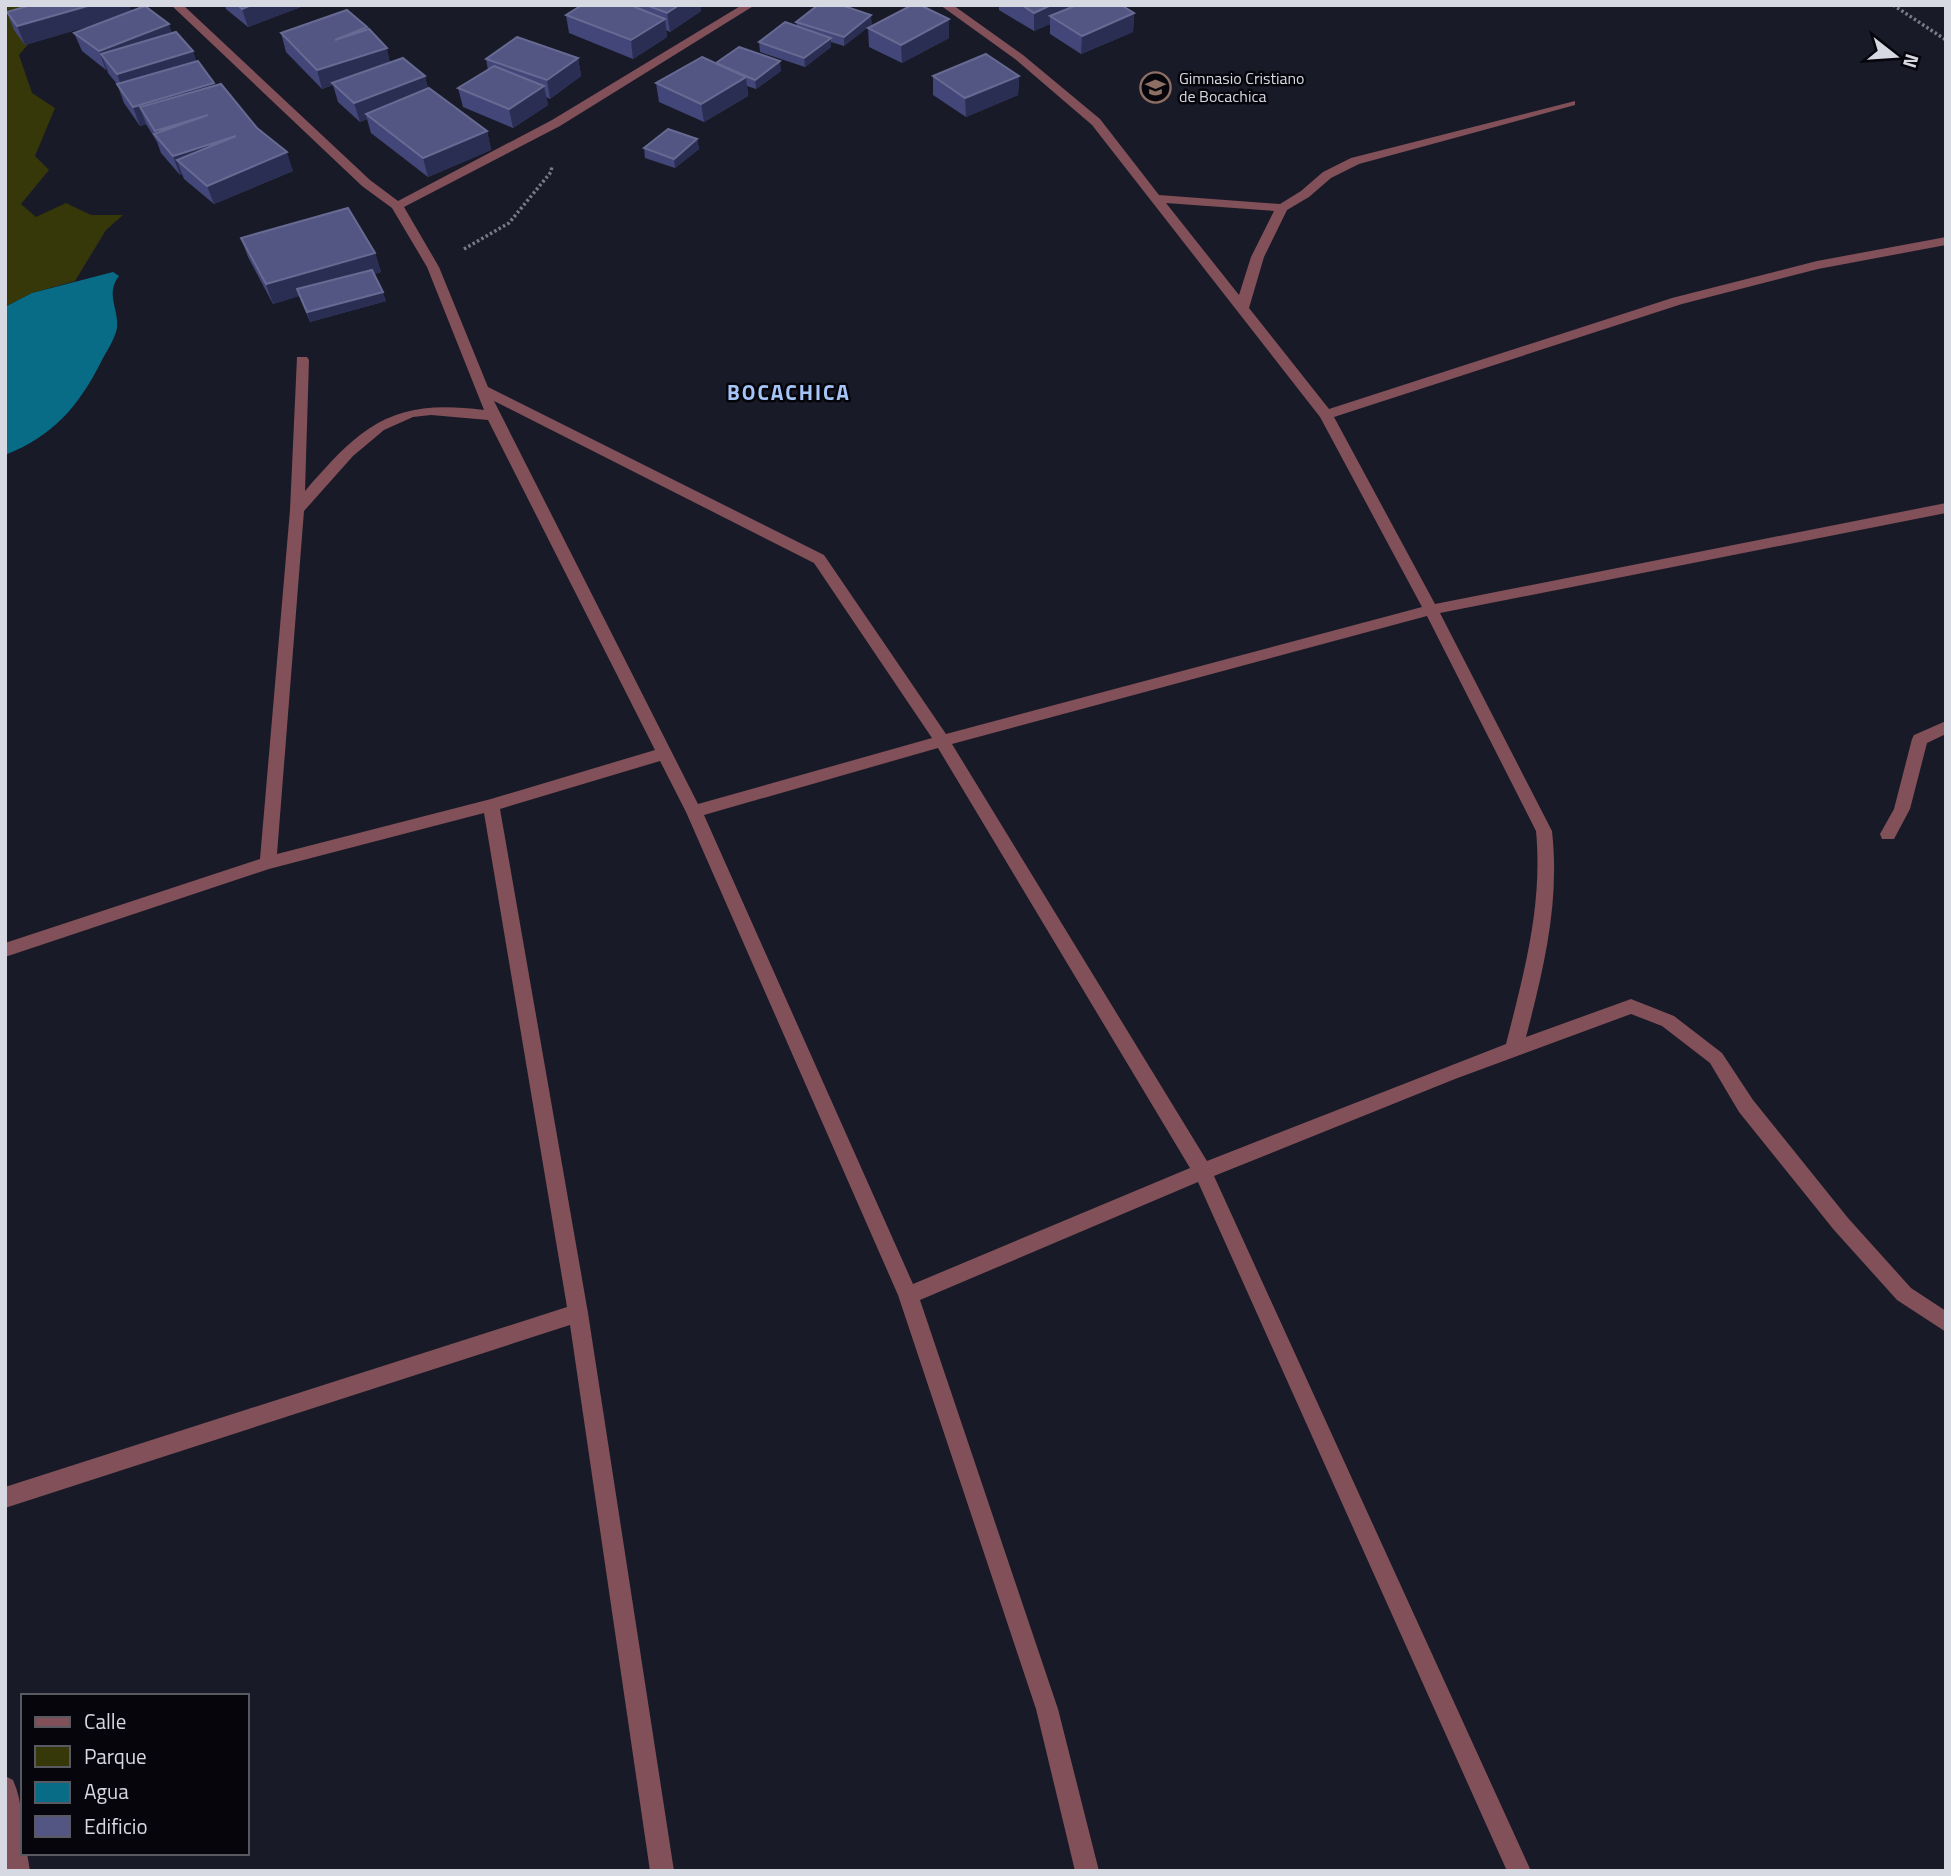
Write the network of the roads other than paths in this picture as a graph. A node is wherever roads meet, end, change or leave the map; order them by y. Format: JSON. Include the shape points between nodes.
{"nodes":[{"id":1,"x":176,"y":5,"type":"edge"},
{"id":2,"x":750,"y":5,"type":"edge"},
{"id":3,"x":945,"y":5,"type":"edge"},
{"id":4,"x":1571,"y":103,"type":"dead end"},
{"id":5,"x":1157,"y":198,"type":"junction"},
{"id":6,"x":397,"y":206,"type":"junction"},
{"id":7,"x":1282,"y":208,"type":"junction"},
{"id":8,"x":1946,"y":241,"type":"edge"},
{"id":9,"x":1242,"y":310,"type":"junction"},
{"id":10,"x":302,"y":360,"type":"dead end"},
{"id":11,"x":483,"y":390,"type":"junction"},
{"id":12,"x":1326,"y":415,"type":"junction"},
{"id":13,"x":493,"y":416,"type":"junction"},
{"id":14,"x":1946,"y":508,"type":"edge"},
{"id":15,"x":297,"y":510,"type":"junction"},
{"id":16,"x":1431,"y":610,"type":"junction"},
{"id":17,"x":1946,"y":727,"type":"edge"},
{"id":18,"x":942,"y":741,"type":"junction"},
{"id":19,"x":666,"y":753,"type":"junction"},
{"id":20,"x":491,"y":805,"type":"junction"},
{"id":21,"x":694,"y":812,"type":"junction"},
{"id":22,"x":1888,"y":834,"type":"dead end"},
{"id":23,"x":268,"y":863,"type":"junction"},
{"id":24,"x":5,"y":950,"type":"edge"},
{"id":25,"x":1514,"y":1047,"type":"junction"},
{"id":26,"x":1202,"y":1171,"type":"junction"},
{"id":27,"x":908,"y":1295,"type":"junction"},
{"id":28,"x":578,"y":1313,"type":"junction"},
{"id":29,"x":1946,"y":1322,"type":"edge"},
{"id":30,"x":5,"y":1498,"type":"edge"},
{"id":31,"x":5,"y":1788,"type":"edge"},
{"id":32,"x":19,"y":1871,"type":"edge"},
{"id":33,"x":663,"y":1871,"type":"edge"},
{"id":34,"x":1087,"y":1871,"type":"edge"},
{"id":35,"x":1519,"y":1871,"type":"edge"}],
"edges":[{"from":1,"to":6,"type":"street","via":[[366,183]]},
{"from":2,"to":6,"type":"street","via":[[556,123]]},
{"from":3,"to":5,"type":"street","via":[[1019,57],[1096,122]]},
{"from":4,"to":7,"type":"street","via":[[1355,161],[1327,174]]},
{"from":5,"to":7,"type":"street"},
{"from":5,"to":9,"type":"street"},
{"from":6,"to":11,"type":"street","via":[[433,267]]},
{"from":7,"to":9,"type":"street","via":[[1248,279]]},
{"from":8,"to":12,"type":"street","via":[[1817,265],[1677,301]]},
{"from":9,"to":12,"type":"street"},
{"from":10,"to":15,"type":"street"},
{"from":11,"to":13,"type":"street"},
{"from":11,"to":18,"type":"street","via":[[819,559]]},
{"from":12,"to":16,"type":"street"},
{"from":13,"to":15,"type":"street","via":[[454,411],[410,413],[376,430],[334,466]]},
{"from":13,"to":19,"type":"street"},
{"from":14,"to":16,"type":"street"},
{"from":15,"to":23,"type":"street"},
{"from":16,"to":18,"type":"street"},
{"from":16,"to":25,"type":"street","via":[[1544,831],[1546,917]]},
{"from":17,"to":22,"type":"street","via":[[1920,739],[1902,809]]},
{"from":18,"to":21,"type":"street"},
{"from":18,"to":26,"type":"street"},
{"from":19,"to":20,"type":"street"},
{"from":19,"to":21,"type":"street"},
{"from":20,"to":23,"type":"street"},
{"from":20,"to":28,"type":"street"},
{"from":21,"to":27,"type":"street"},
{"from":23,"to":24,"type":"street"},
{"from":25,"to":26,"type":"street"},
{"from":25,"to":29,"type":"street","via":[[1631,1006],[1668,1021],[1716,1058],[1746,1106],[1904,1294]]},
{"from":26,"to":27,"type":"street"},
{"from":26,"to":35,"type":"street"},
{"from":27,"to":34,"type":"street","via":[[1048,1709]]},
{"from":28,"to":30,"type":"street"},
{"from":28,"to":33,"type":"street"},
{"from":31,"to":32,"type":"street"}]}
